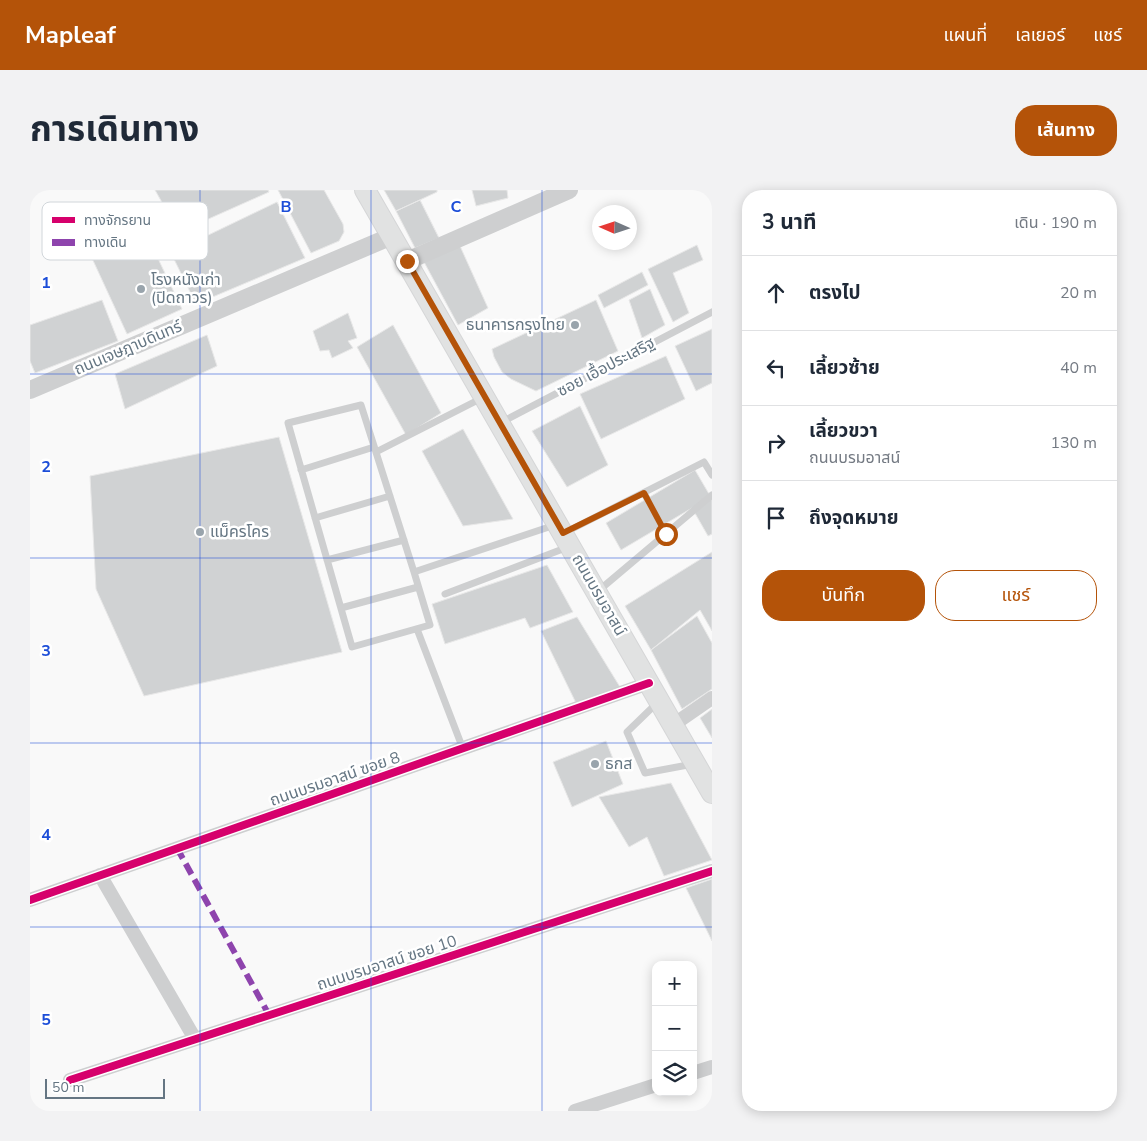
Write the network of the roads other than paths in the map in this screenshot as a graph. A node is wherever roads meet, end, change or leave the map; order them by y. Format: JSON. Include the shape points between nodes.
{"nodes":[{"id":1,"x":365,"y":190,"type":"edge"},
{"id":2,"x":569,"y":190,"type":"edge"},
{"id":3,"x":392,"y":236,"type":"junction"},
{"id":4,"x":407,"y":261,"type":"junction"},
{"id":5,"x":712,"y":312,"type":"edge"},
{"id":6,"x":30,"y":390,"type":"edge"},
{"id":7,"x":485,"y":396,"type":"junction"},
{"id":8,"x":500,"y":423,"type":"junction"},
{"id":9,"x":375,"y":449,"type":"junction"},
{"id":10,"x":301,"y":470,"type":"junction"},
{"id":11,"x":712,"y":475,"type":"edge"},
{"id":12,"x":644,"y":493,"type":"junction"},
{"id":13,"x":712,"y":495,"type":"edge"},
{"id":14,"x":390,"y":496,"type":"junction"},
{"id":15,"x":315,"y":518,"type":"junction"},
{"id":16,"x":666,"y":534,"type":"junction"},
{"id":17,"x":564,"y":535,"type":"junction"},
{"id":18,"x":404,"y":540,"type":"junction"},
{"id":19,"x":327,"y":560,"type":"junction"},
{"id":20,"x":414,"y":572,"type":"junction"},
{"id":21,"x":418,"y":587,"type":"junction"},
{"id":22,"x":597,"y":593,"type":"junction"},
{"id":23,"x":445,"y":594,"type":"dead end"},
{"id":24,"x":341,"y":608,"type":"junction"},
{"id":25,"x":418,"y":628,"type":"junction"},
{"id":26,"x":649,"y":683,"type":"junction"},
{"id":27,"x":712,"y":698,"type":"edge"},
{"id":28,"x":659,"y":701,"type":"junction"},
{"id":29,"x":673,"y":725,"type":"junction"},
{"id":30,"x":463,"y":749,"type":"junction"},
{"id":31,"x":695,"y":764,"type":"junction"},
{"id":32,"x":712,"y":793,"type":"edge"},
{"id":33,"x":712,"y":872,"type":"edge"},
{"id":34,"x":100,"y":875,"type":"junction"},
{"id":35,"x":30,"y":900,"type":"edge"},
{"id":36,"x":195,"y":1039,"type":"junction"},
{"id":37,"x":712,"y":1067,"type":"edge"},
{"id":38,"x":697,"y":1072,"type":"edge"},
{"id":39,"x":70,"y":1080,"type":"dead end"},
{"id":40,"x":652,"y":1086,"type":"edge"},
{"id":41,"x":575,"y":1111,"type":"edge"}],
"edges":[{"from":1,"to":3,"type":"main road","name":"ถนนบรมอาสน์"},
{"from":2,"to":4,"type":"street"},
{"from":3,"to":4,"type":"main road","name":"ถนนบรมอาสน์"},
{"from":3,"to":6,"type":"street","name":"ถนนเจษฎาบดินทร์"},
{"from":4,"to":7,"type":"main road","name":"ถนนบรมอาสน์"},
{"from":5,"to":8,"type":"lane","name":"ซอย เอื้อประเสริฐ"},
{"from":7,"to":8,"type":"main road","name":"ถนนบรมอาสน์"},
{"from":7,"to":9,"type":"lane"},
{"from":8,"to":17,"type":"main road","name":"ถนนบรมอาสน์"},
{"from":9,"to":10,"type":"lane"},
{"from":9,"to":10,"type":"lane","via":[[361,405],[288,423]]},
{"from":9,"to":14,"type":"lane"},
{"from":10,"to":15,"type":"lane"},
{"from":11,"to":12,"type":"lane","via":[[704,462]]},
{"from":12,"to":16,"type":"lane"},
{"from":12,"to":17,"type":"lane"},
{"from":13,"to":16,"type":"lane"},
{"from":14,"to":15,"type":"lane"},
{"from":14,"to":18,"type":"lane"},
{"from":15,"to":19,"type":"lane"},
{"from":16,"to":22,"type":"lane"},
{"from":17,"to":20,"type":"lane"},
{"from":17,"to":22,"type":"main road","name":"ถนนบรมอาสน์"},
{"from":17,"to":23,"type":"lane"},
{"from":18,"to":19,"type":"lane"},
{"from":18,"to":20,"type":"lane"},
{"from":19,"to":24,"type":"lane"},
{"from":20,"to":21,"type":"lane"},
{"from":21,"to":24,"type":"lane"},
{"from":21,"to":25,"type":"lane","via":[[430,625]]},
{"from":22,"to":26,"type":"main road","name":"ถนนบรมอาสน์"},
{"from":24,"to":25,"type":"lane","via":[[352,647]]},
{"from":25,"to":30,"type":"lane"},
{"from":26,"to":28,"type":"main road","name":"ถนนบรมอาสน์"},
{"from":26,"to":30,"type":"street","name":"ถนนบรมอาสน์ ฃอย 8"},
{"from":27,"to":29,"type":"street"},
{"from":28,"to":29,"type":"main road","name":"ถนนบรมอาสน์"},
{"from":28,"to":31,"type":"lane","via":[[626,732],[645,773]]},
{"from":29,"to":31,"type":"main road","name":"ถนนบรมอาสน์"},
{"from":30,"to":34,"type":"street","name":"ถนนบรมอาสน์ ฃอย 8"},
{"from":31,"to":32,"type":"main road","name":"ถนนบรมอาสน์"},
{"from":33,"to":36,"type":"street","name":"ถนนบรมอาสน์ ฃอย 10"},
{"from":34,"to":35,"type":"street","name":"ถนนบรมอาสน์ ฃอย 8"},
{"from":34,"to":36,"type":"street"},
{"from":36,"to":39,"type":"street","name":"ถนนบรมอาสน์ ฃอย 10"},
{"from":37,"to":38,"type":"street"},
{"from":40,"to":41,"type":"street"}]}
